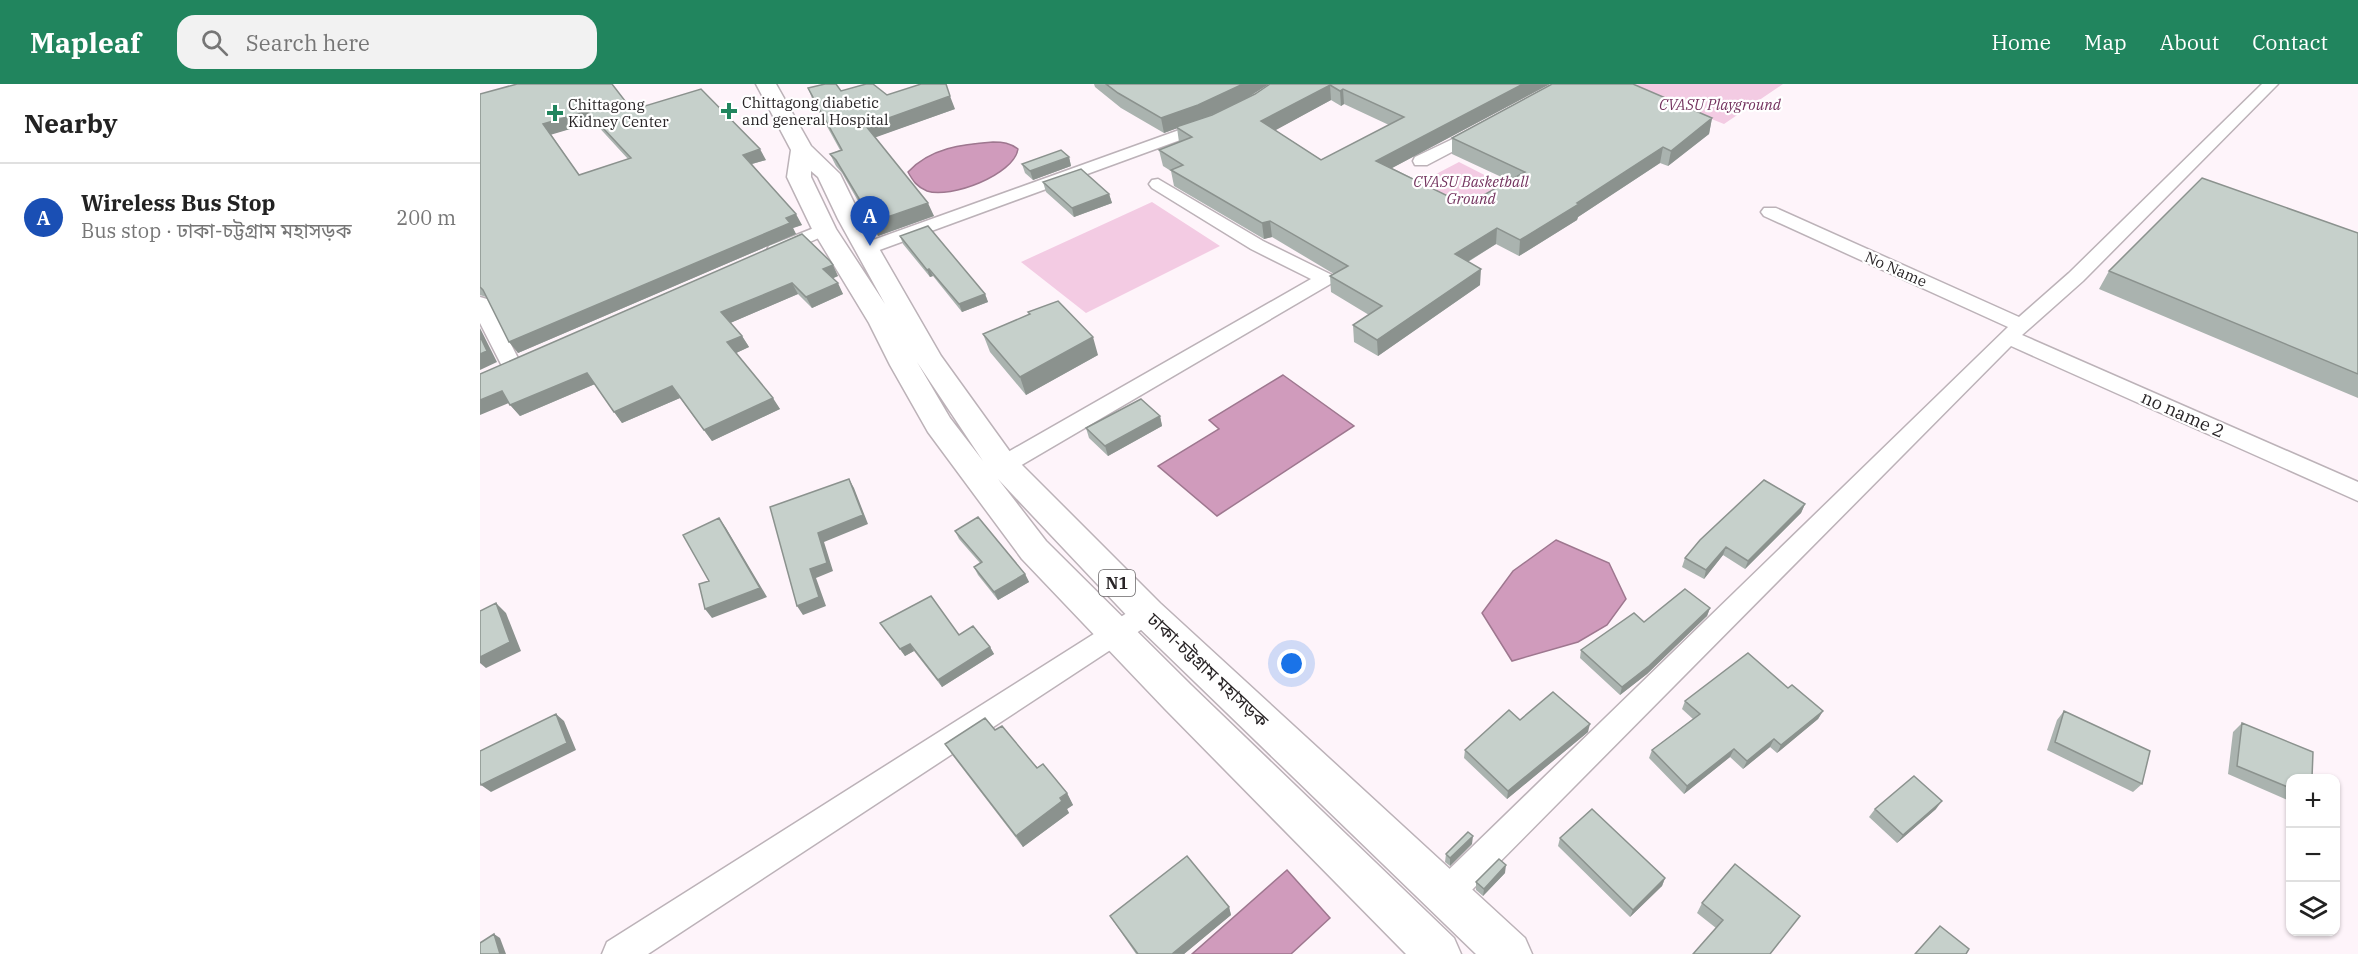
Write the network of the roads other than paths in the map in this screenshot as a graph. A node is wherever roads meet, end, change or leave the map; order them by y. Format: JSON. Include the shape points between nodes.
{"nodes":[{"id":1,"x":766,"y":84,"type":"edge"},
{"id":2,"x":2271,"y":84,"type":"edge"},
{"id":3,"x":1224,"y":116,"type":"edge"},
{"id":4,"x":1497,"y":122,"type":"edge"},
{"id":5,"x":802,"y":150,"type":"junction"},
{"id":6,"x":1421,"y":162,"type":"edge"},
{"id":7,"x":1158,"y":184,"type":"dead end"},
{"id":8,"x":1770,"y":212,"type":"dead end"},
{"id":9,"x":824,"y":229,"type":"junction"},
{"id":10,"x":868,"y":248,"type":"junction"},
{"id":11,"x":759,"y":257,"type":"edge"},
{"id":12,"x":480,"y":303,"type":"edge"},
{"id":13,"x":2015,"y":331,"type":"junction"},
{"id":14,"x":533,"y":356,"type":"edge"},
{"id":15,"x":512,"y":366,"type":"junction"},
{"id":16,"x":490,"y":375,"type":"edge"},
{"id":17,"x":992,"y":471,"type":"junction"},
{"id":18,"x":2358,"y":492,"type":"edge"},
{"id":19,"x":1147,"y":613,"type":"junction"},
{"id":20,"x":1115,"y":634,"type":"junction"},
{"id":21,"x":1446,"y":894,"type":"junction"},
{"id":22,"x":619,"y":954,"type":"edge"},
{"id":23,"x":1438,"y":954,"type":"edge"},
{"id":24,"x":1509,"y":954,"type":"edge"}],
"edges":[{"from":1,"to":5,"type":"highway","name":"ঢাকা-চট্টগ্রাম মহাসড়ক","number":"N1"},
{"from":2,"to":13,"type":"street","via":[[2076,277]]},
{"from":3,"to":10,"type":"street"},
{"from":4,"to":6,"type":"street"},
{"from":5,"to":9,"type":"highway","name":"ঢাকা-চট্টগ্রাম মহাসড়ক","number":"N1","via":[[800,177]]},
{"from":5,"to":10,"type":"highway","name":"ঢাকা-চট্টগ্রাম মহাসড়ক","number":"N1","via":[[828,174]]},
{"from":7,"to":17,"type":"street","via":[[1257,245],[1325,279]]},
{"from":8,"to":13,"type":"street","name":"No Name"},
{"from":9,"to":11,"type":"street"},
{"from":9,"to":17,"type":"highway","name":"ঢাকা-চট্টগ্রাম মহাসড়ক","number":"N1","via":[[883,323],[939,425]]},
{"from":10,"to":17,"type":"highway","name":"ঢাকা-চট্টগ্রাম মহাসড়ক","number":"N1"},
{"from":12,"to":15,"type":"street"},
{"from":13,"to":18,"type":"street","name":"no name 2"},
{"from":13,"to":21,"type":"street"},
{"from":14,"to":15,"type":"street"},
{"from":15,"to":16,"type":"street"},
{"from":17,"to":19,"type":"highway","name":"ঢাকা-চট্টগ্রাম মহাসড়ক","number":"N1"},
{"from":17,"to":20,"type":"highway","name":"ঢাকা-চট্টগ্রাম মহাসড়ক","number":"N1","via":[[1034,549]]},
{"from":19,"to":20,"type":"street"},
{"from":19,"to":21,"type":"highway","name":"ঢাকা-চট্টগ্রাম মহাসড়ক","number":"N1"},
{"from":20,"to":22,"type":"street"},
{"from":20,"to":23,"type":"highway","name":"ঢাকা-চট্টগ্রাম মহাসড়ক","number":"N1"},
{"from":21,"to":24,"type":"highway","name":"ঢাকা-চট্টগ্রাম মহাসড়ক","number":"N1"}]}
